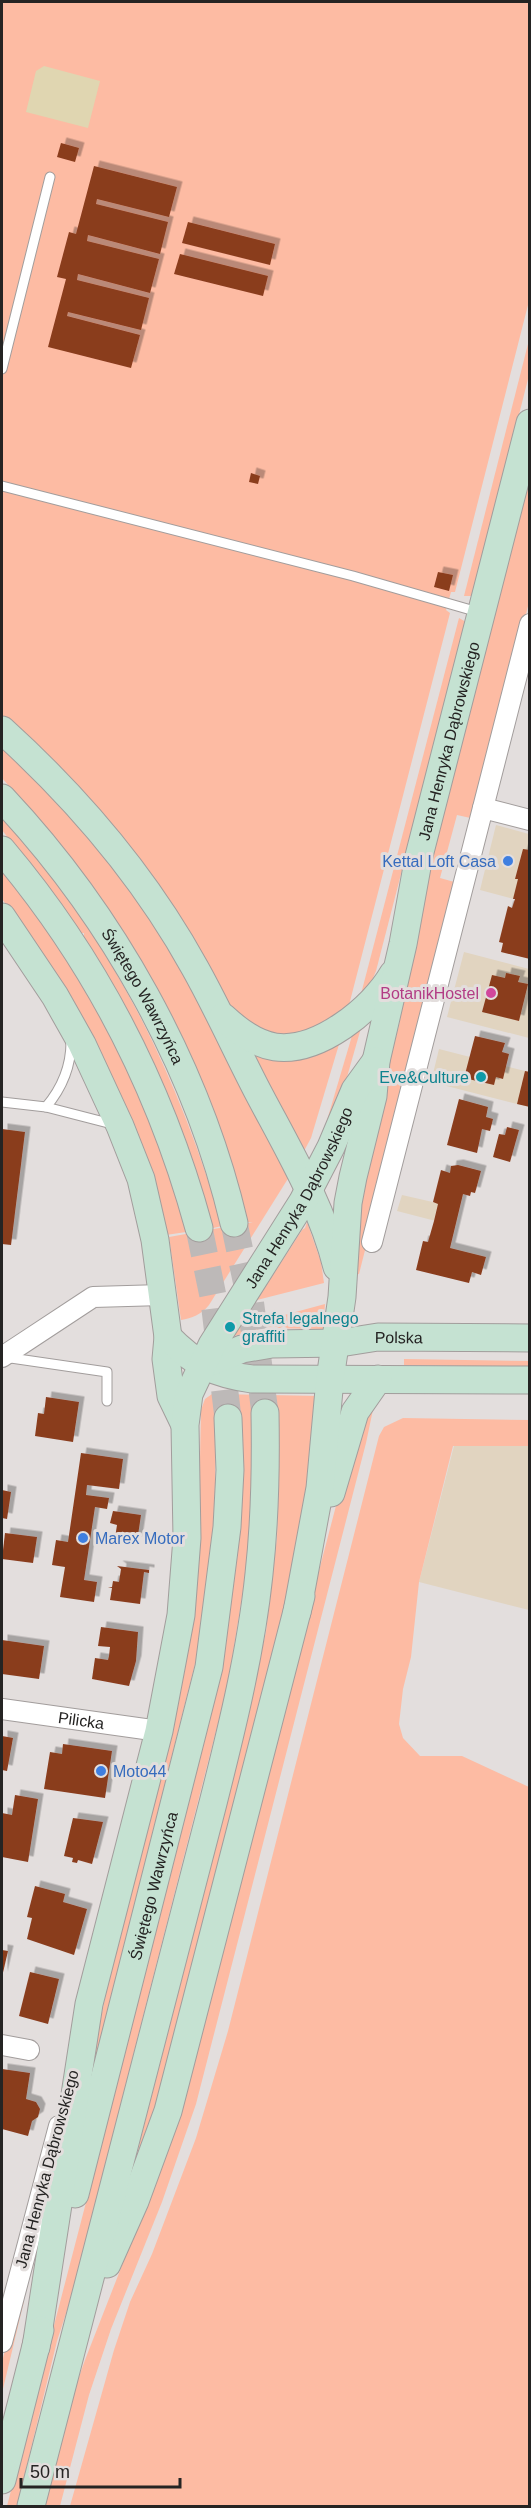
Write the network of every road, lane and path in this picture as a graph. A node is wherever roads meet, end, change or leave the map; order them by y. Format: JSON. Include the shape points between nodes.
{"nodes":[{"id":1,"x":50,"y":177,"type":"dead end"},
{"id":2,"x":2,"y":369,"type":"edge"},
{"id":3,"x":530,"y":423,"type":"edge"},
{"id":4,"x":2,"y":486,"type":"edge"},
{"id":5,"x":481,"y":613,"type":"junction"},
{"id":6,"x":530,"y":624,"type":"edge"},
{"id":7,"x":2,"y":730,"type":"edge"},
{"id":8,"x":2,"y":798,"type":"edge"},
{"id":9,"x":483,"y":808,"type":"junction"},
{"id":10,"x":530,"y":820,"type":"edge"},
{"id":11,"x":2,"y":850,"type":"edge"},
{"id":12,"x":2,"y":917,"type":"edge"},
{"id":13,"x":399,"y":963,"type":"junction"},
{"id":14,"x":217,"y":1010,"type":"junction"},
{"id":15,"x":72,"y":1026,"type":"junction"},
{"id":16,"x":376,"y":1060,"type":"junction"},
{"id":17,"x":2,"y":1102,"type":"edge"},
{"id":18,"x":46,"y":1107,"type":"junction"},
{"id":19,"x":120,"y":1126,"type":"junction"},
{"id":20,"x":308,"y":1192,"type":"junction"},
{"id":21,"x":234,"y":1223,"type":"tunnel mouth"},
{"id":22,"x":199,"y":1228,"type":"tunnel mouth"},
{"id":23,"x":372,"y":1242,"type":"dead end"},
{"id":24,"x":342,"y":1291,"type":"junction"},
{"id":25,"x":162,"y":1295,"type":"junction"},
{"id":26,"x":168,"y":1337,"type":"junction"},
{"id":27,"x":378,"y":1337,"type":"junction"},
{"id":28,"x":530,"y":1338,"type":"edge"},
{"id":29,"x":334,"y":1343,"type":"junction"},
{"id":30,"x":2,"y":1357,"type":"edge"},
{"id":31,"x":201,"y":1366,"type":"junction"},
{"id":32,"x":330,"y":1379,"type":"junction"},
{"id":33,"x":378,"y":1379,"type":"junction"},
{"id":34,"x":530,"y":1380,"type":"edge"},
{"id":35,"x":107,"y":1401,"type":"dead end"},
{"id":36,"x":265,"y":1413,"type":"tunnel mouth"},
{"id":37,"x":228,"y":1418,"type":"tunnel mouth"},
{"id":38,"x":185,"y":1425,"type":"junction"},
{"id":39,"x":297,"y":1611,"type":"junction"},
{"id":40,"x":2,"y":1709,"type":"edge"},
{"id":41,"x":159,"y":1731,"type":"junction"},
{"id":42,"x":84,"y":2031,"type":"junction"},
{"id":43,"x":2,"y":2045,"type":"edge"},
{"id":44,"x":29,"y":2050,"type":"dead end"},
{"id":45,"x":76,"y":2331,"type":"junction"},
{"id":46,"x":2,"y":2342,"type":"edge"},
{"id":47,"x":36,"y":2347,"type":"junction"},
{"id":48,"x":2,"y":2480,"type":"edge"},
{"id":49,"x":32,"y":2506,"type":"edge"}],
"edges":[{"from":1,"to":2,"type":"lane"},
{"from":3,"to":5,"type":"main road","name":"Jana Henryka Dąbrowskiego"},
{"from":4,"to":5,"type":"lane","via":[[342,573]]},
{"from":5,"to":13,"type":"main road","name":"Jana Henryka Dąbrowskiego","via":[[422,845]]},
{"from":6,"to":9,"type":"street"},
{"from":7,"to":14,"type":"main road","via":[[50,775],[113,848],[182,946]]},
{"from":8,"to":21,"type":"main road","name":"Świętego Wawrzyńca","via":[[87,904],[158,1020],[198,1112]]},
{"from":9,"to":10,"type":"street"},
{"from":9,"to":23,"type":"street"},
{"from":11,"to":22,"type":"main road","name":"Świętego Wawrzyńca","via":[[70,939],[124,1032],[168,1130]]},
{"from":12,"to":15,"type":"main road"},
{"from":13,"to":14,"type":"main road","via":[[381,992],[363,1010],[323,1037],[296,1046],[273,1046],[254,1039],[236,1029]]},
{"from":13,"to":16,"type":"main road","name":"Jana Henryka Dąbrowskiego"},
{"from":14,"to":20,"type":"main road"},
{"from":15,"to":18,"type":"lane","via":[[65,1079]]},
{"from":15,"to":19,"type":"main road"},
{"from":16,"to":20,"type":"main road","name":"Jana Henryka Dąbrowskiego","via":[[355,1090]]},
{"from":16,"to":24,"type":"main road","name":"Jana Henryka Dąbrowskiego","via":[[373,1096],[348,1203]]},
{"from":17,"to":18,"type":"lane"},
{"from":18,"to":19,"type":"lane"},
{"from":19,"to":25,"type":"main road","via":[[149,1209]]},
{"from":20,"to":24,"type":"main road","via":[[329,1239]]},
{"from":20,"to":31,"type":"main road","name":"Jana Henryka Dąbrowskiego"},
{"from":24,"to":27,"type":"main road"},
{"from":24,"to":29,"type":"main road","name":"Jana Henryka Dąbrowskiego"},
{"from":25,"to":26,"type":"main road"},
{"from":25,"to":30,"type":"street","via":[[93,1297]]},
{"from":26,"to":31,"type":"main road"},
{"from":26,"to":38,"type":"main road","via":[[166,1359],[171,1396]]},
{"from":27,"to":28,"type":"main road","name":"Polska"},
{"from":27,"to":29,"type":"main road","name":"Polska"},
{"from":29,"to":31,"type":"main road","name":"Polska","via":[[260,1345]]},
{"from":29,"to":32,"type":"main road","name":"Jana Henryka Dąbrowskiego"},
{"from":30,"to":35,"type":"lane","via":[[107,1372]]},
{"from":31,"to":32,"type":"main road","via":[[252,1379]]},
{"from":31,"to":38,"type":"main road","name":"Jana Henryka Dąbrowskiego","via":[[189,1394]]},
{"from":32,"to":33,"type":"main road"},
{"from":32,"to":39,"type":"main road","name":"Jana Henryka Dąbrowskiego","via":[[320,1488]]},
{"from":33,"to":34,"type":"main road"},
{"from":33,"to":39,"type":"main road","via":[[355,1412]]},
{"from":36,"to":45,"type":"main road","via":[[262,1548],[239,1691]]},
{"from":37,"to":47,"type":"main road","name":"Świętego Wawrzyńca","via":[[227,1527],[208,1667]]},
{"from":38,"to":41,"type":"main road","name":"Jana Henryka Dąbrowskiego","via":[[186,1576]]},
{"from":39,"to":45,"type":"main road","via":[[168,2111],[135,2201]]},
{"from":40,"to":41,"type":"street","name":"Pilicka"},
{"from":41,"to":42,"type":"main road","name":"Jana Henryka Dąbrowskiego"},
{"from":42,"to":46,"type":"street","name":"Jana Henryka Dąbrowskiego"},
{"from":42,"to":47,"type":"main road","name":"Jana Henryka Dąbrowskiego"},
{"from":43,"to":44,"type":"street"},
{"from":45,"to":49,"type":"main road"},
{"from":47,"to":48,"type":"main road"}]}
